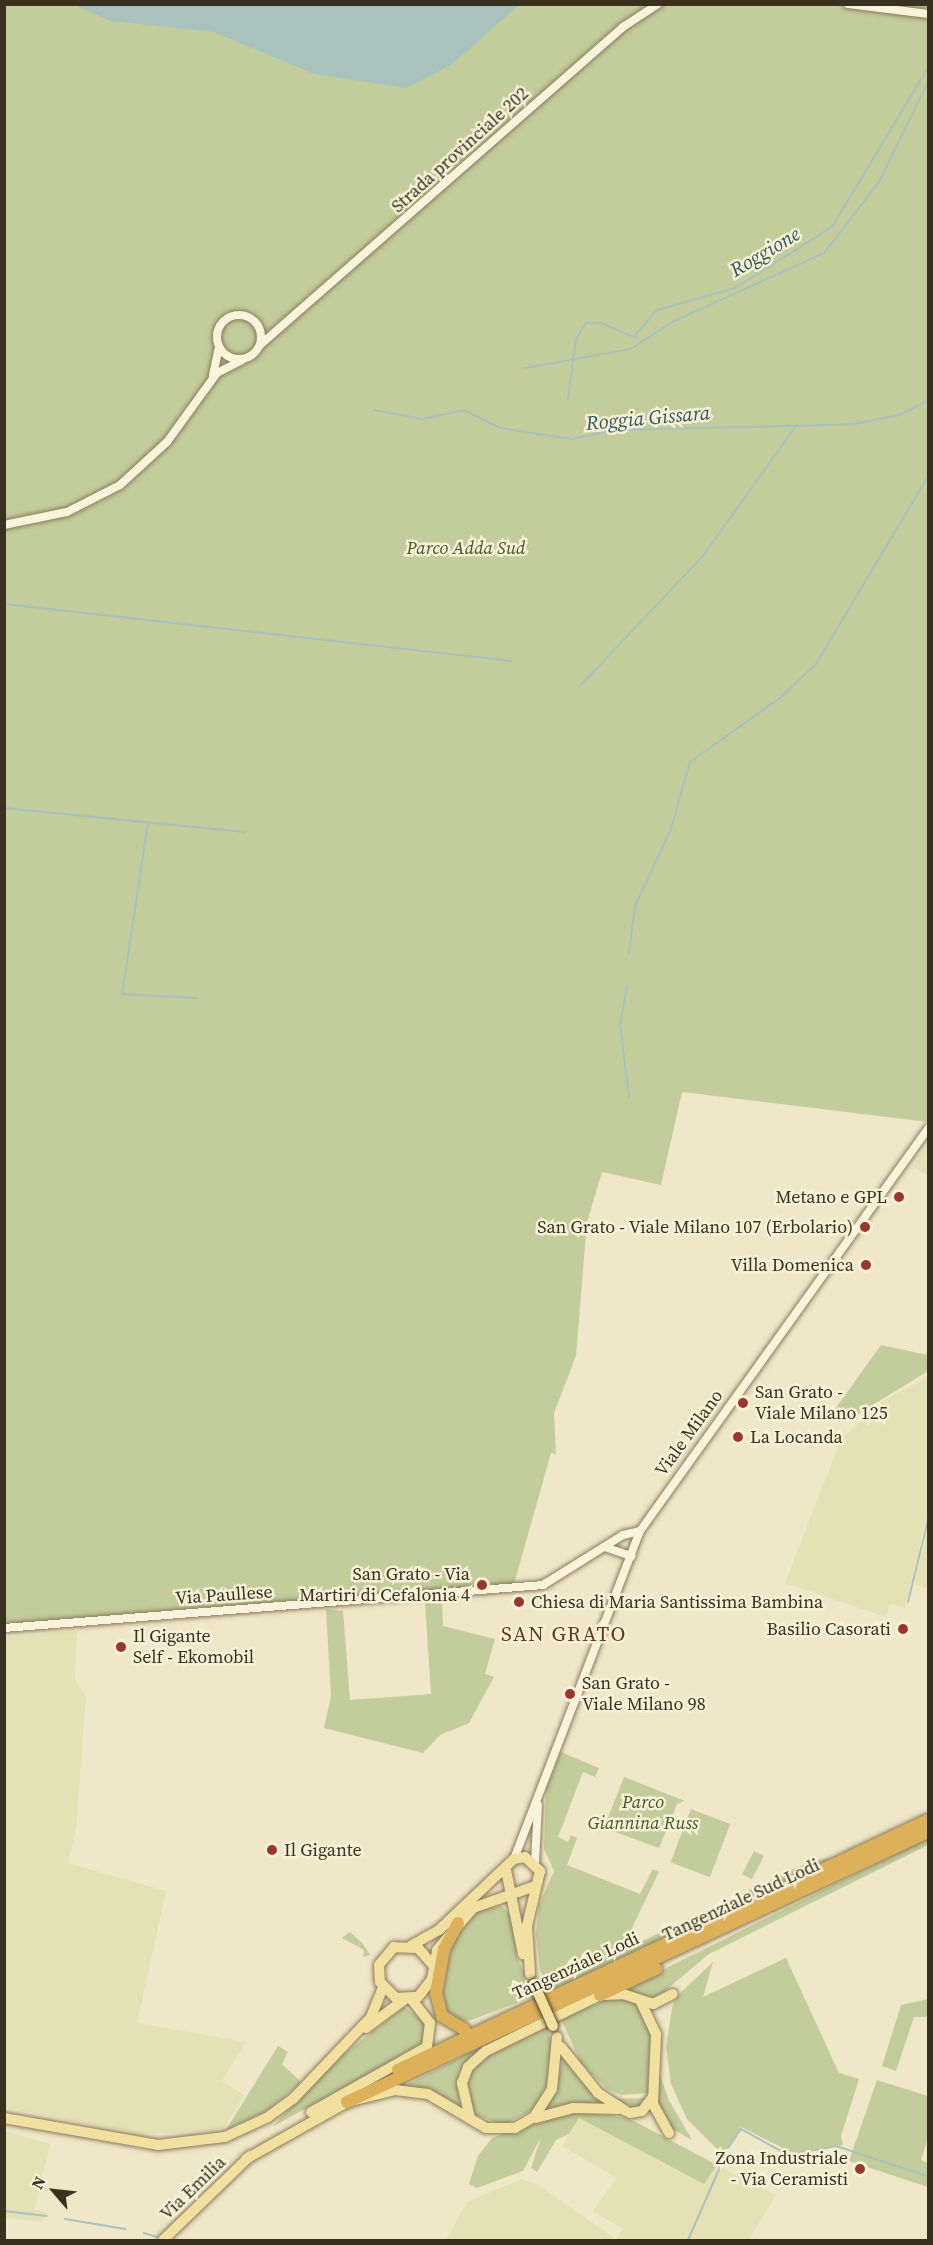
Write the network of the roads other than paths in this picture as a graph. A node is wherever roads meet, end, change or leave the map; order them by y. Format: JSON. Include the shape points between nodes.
{"nodes":[{"id":1,"x":658,"y":4,"type":"edge"},
{"id":2,"x":848,"y":4,"type":"edge"},
{"id":3,"x":928,"y":14,"type":"edge"},
{"id":4,"x":254,"y":321,"type":"junction"},
{"id":5,"x":285,"y":321,"type":"junction"},
{"id":6,"x":261,"y":344,"type":"junction"},
{"id":7,"x":219,"y":347,"type":"junction"},
{"id":8,"x":242,"y":360,"type":"junction"},
{"id":9,"x":207,"y":386,"type":"junction"},
{"id":10,"x":4,"y":525,"type":"edge"},
{"id":11,"x":928,"y":1129,"type":"edge"},
{"id":12,"x":640,"y":1532,"type":"junction"},
{"id":13,"x":605,"y":1546,"type":"junction"},
{"id":14,"x":630,"y":1556,"type":"junction"},
{"id":15,"x":4,"y":1628,"type":"edge"},
{"id":16,"x":539,"y":1790,"type":"junction"},
{"id":17,"x":928,"y":1820,"type":"edge"},
{"id":18,"x":928,"y":1832,"type":"edge"},
{"id":19,"x":514,"y":1859,"type":"junction"},
{"id":20,"x":535,"y":1862,"type":"junction"},
{"id":21,"x":507,"y":1875,"type":"junction"},
{"id":22,"x":535,"y":1886,"type":"junction"},
{"id":23,"x":523,"y":1891,"type":"junction"},
{"id":24,"x":511,"y":1894,"type":"junction"},
{"id":25,"x":500,"y":1896,"type":"junction"},
{"id":26,"x":774,"y":1905,"type":"junction"},
{"id":27,"x":514,"y":1907,"type":"junction"},
{"id":28,"x":458,"y":1923,"type":"junction"},
{"id":29,"x":412,"y":1946,"type":"junction"},
{"id":30,"x":432,"y":1964,"type":"junction"},
{"id":31,"x":532,"y":1979,"type":"junction"},
{"id":32,"x":429,"y":1986,"type":"junction"},
{"id":33,"x":383,"y":1988,"type":"junction"},
{"id":34,"x":673,"y":1994,"type":"dead end"},
{"id":35,"x":600,"y":1995,"type":"junction"},
{"id":36,"x":408,"y":1999,"type":"junction"},
{"id":37,"x":639,"y":2000,"type":"junction"},
{"id":38,"x":509,"y":2018,"type":"junction"},
{"id":39,"x":464,"y":2029,"type":"junction"},
{"id":40,"x":557,"y":2037,"type":"junction"},
{"id":41,"x":345,"y":2045,"type":"junction"},
{"id":42,"x":365,"y":2085,"type":"junction"},
{"id":43,"x":652,"y":2098,"type":"junction"},
{"id":44,"x":347,"y":2102,"type":"junction"},
{"id":45,"x":630,"y":2113,"type":"dead end"},
{"id":46,"x":4,"y":2118,"type":"edge"},
{"id":47,"x":528,"y":2122,"type":"junction"},
{"id":48,"x":477,"y":2124,"type":"junction"},
{"id":49,"x":669,"y":2133,"type":"dead end"},
{"id":50,"x":246,"y":2159,"type":"junction"},
{"id":51,"x":163,"y":2241,"type":"edge"}],
"edges":[{"from":1,"to":5,"type":"street","name":"Strada provinciale 202","via":[[623,27],[316,300]]},
{"from":2,"to":3,"type":"street"},
{"from":4,"to":5,"type":"street","name":"Strada provinciale 202"},
{"from":4,"to":6,"type":"street"},
{"from":4,"to":7,"type":"street","name":"Strada provinciale 202","via":[[236,315],[224,322]]},
{"from":5,"to":6,"type":"street","name":"Strada provinciale 202"},
{"from":6,"to":8,"type":"street","name":"Strada provinciale 202"},
{"from":7,"to":8,"type":"street","via":[[227,356]]},
{"from":7,"to":9,"type":"street","name":"Strada provinciale 202","via":[[218,366]]},
{"from":8,"to":9,"type":"street","name":"Strada provinciale 202","via":[[224,368]]},
{"from":9,"to":10,"type":"street","name":"Strada provinciale 202","via":[[161,449],[120,485],[67,512]]},
{"from":11,"to":12,"type":"street","name":"Viale Milano"},
{"from":12,"to":13,"type":"street","name":"Via Paullese","via":[[628,1532]]},
{"from":12,"to":14,"type":"street","name":"Viale Milano"},
{"from":13,"to":14,"type":"street"},
{"from":13,"to":15,"type":"street","name":"Via Paullese","via":[[543,1585],[446,1596]]},
{"from":14,"to":16,"type":"street","name":"Viale Milano"},
{"from":16,"to":19,"type":"street","name":"Viale Milano"},
{"from":16,"to":20,"type":"street"},
{"from":17,"to":38,"type":"highway","name":"Tangenziale Lodi"},
{"from":18,"to":26,"type":"highway","name":"Tangenziale Sud Lodi"},
{"from":19,"to":20,"type":"main road"},
{"from":19,"to":21,"type":"main road"},
{"from":20,"to":22,"type":"main road","via":[[540,1871]]},
{"from":21,"to":23,"type":"main road"},
{"from":21,"to":24,"type":"main road"},
{"from":21,"to":29,"type":"main road","via":[[439,1930]]},
{"from":22,"to":23,"type":"main road"},
{"from":22,"to":31,"type":"main road","via":[[527,1926]]},
{"from":23,"to":24,"type":"main road"},
{"from":24,"to":25,"type":"main road"},
{"from":24,"to":27,"type":"main road"},
{"from":25,"to":27,"type":"main road"},
{"from":25,"to":28,"type":"main road","via":[[479,1904]]},
{"from":26,"to":35,"type":"highway","via":[[744,1928]]},
{"from":26,"to":44,"type":"highway","name":"Tangenziale Sud Lodi"},
{"from":27,"to":31,"type":"main road"},
{"from":28,"to":30,"type":"main road"},
{"from":28,"to":39,"type":"highway","via":[[444,1949],[436,1993],[442,2016]]},
{"from":29,"to":30,"type":"main road"},
{"from":29,"to":33,"type":"main road","via":[[394,1947],[382,1958],[378,1975]]},
{"from":30,"to":32,"type":"main road"},
{"from":31,"to":40,"type":"main road","bridge":true},
{"from":32,"to":36,"type":"main road"},
{"from":32,"to":39,"type":"highway","via":[[441,2020]]},
{"from":33,"to":36,"type":"main road"},
{"from":33,"to":41,"type":"main road","via":[[380,2004]]},
{"from":34,"to":37,"type":"main road","via":[[657,2003]]},
{"from":35,"to":37,"type":"main road"},
{"from":35,"to":48,"type":"main road","via":[[473,2061],[461,2095]]},
{"from":36,"to":41,"type":"main road"},
{"from":36,"to":42,"type":"main road","via":[[430,2023],[430,2040]]},
{"from":37,"to":43,"type":"main road","via":[[656,2034]]},
{"from":38,"to":39,"type":"highway"},
{"from":38,"to":42,"type":"highway","name":"Tangenziale Lodi"},
{"from":40,"to":47,"type":"main road","via":[[559,2064],[552,2089]]},
{"from":40,"to":47,"type":"main road","via":[[598,2093],[626,2111],[573,2108]]},
{"from":41,"to":46,"type":"main road","via":[[280,2109],[210,2141],[138,2143]]},
{"from":42,"to":50,"type":"main road","name":"Tangenziale Lodi","via":[[303,2117]]},
{"from":43,"to":45,"type":"main road","via":[[642,2111]]},
{"from":43,"to":49,"type":"main road"},
{"from":44,"to":48,"type":"main road","via":[[411,2090],[436,2098]]},
{"from":44,"to":50,"type":"main road","name":"Tangenziale Sud Lodi"},
{"from":47,"to":48,"type":"main road","via":[[503,2130]]},
{"from":50,"to":51,"type":"main road","name":"Via Emilia"}]}
